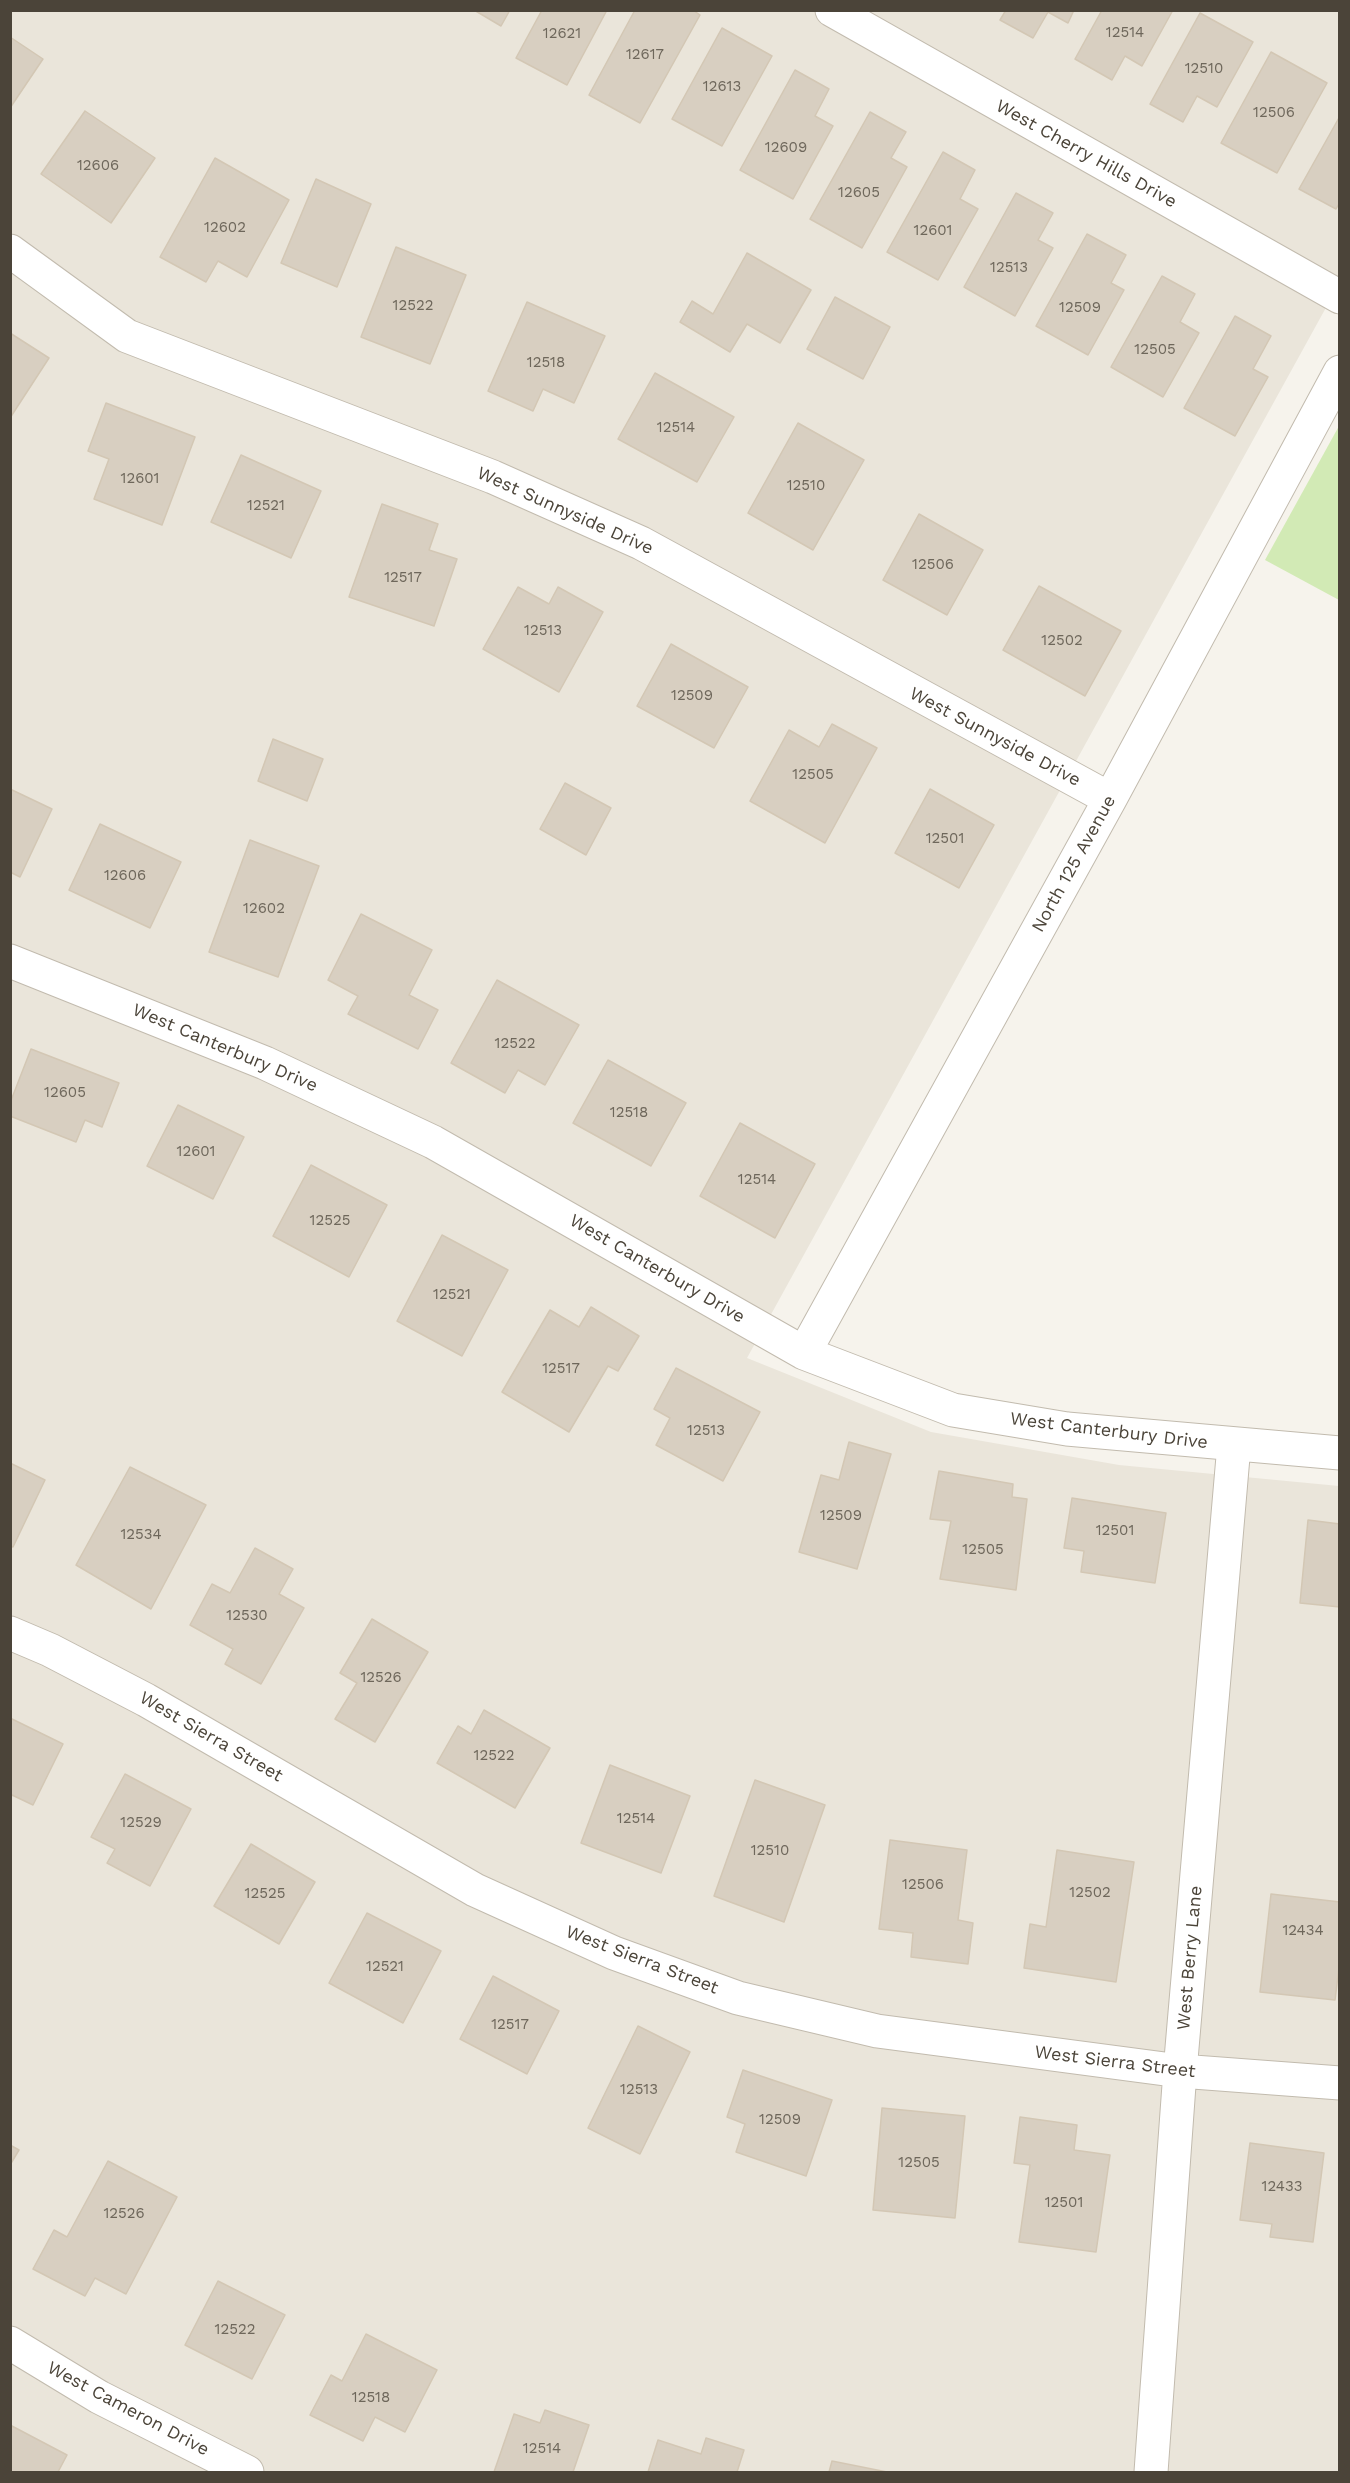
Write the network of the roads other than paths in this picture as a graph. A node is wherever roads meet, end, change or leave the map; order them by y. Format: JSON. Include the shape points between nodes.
{"nodes":[{"id":1,"x":832,"y":10,"type":"edge"},
{"id":2,"x":10,"y":250,"type":"edge"},
{"id":3,"x":1340,"y":297,"type":"edge"},
{"id":4,"x":1340,"y":372,"type":"edge"},
{"id":5,"x":1110,"y":799,"type":"junction"},
{"id":6,"x":10,"y":961,"type":"edge"},
{"id":7,"x":804,"y":1353,"type":"junction"},
{"id":8,"x":1234,"y":1445,"type":"junction"},
{"id":9,"x":1340,"y":1453,"type":"edge"},
{"id":10,"x":10,"y":1633,"type":"edge"},
{"id":11,"x":1180,"y":2071,"type":"junction"},
{"id":12,"x":1340,"y":2083,"type":"edge"},
{"id":13,"x":10,"y":2343,"type":"edge"},
{"id":14,"x":247,"y":2472,"type":"edge"},
{"id":15,"x":1151,"y":2472,"type":"edge"}],
"edges":[{"from":1,"to":3,"type":"street","name":"West Cherry Hills Drive"},
{"from":2,"to":5,"type":"street","name":"West Sunnyside Drive","via":[[127,336],[493,477],[641,543]]},
{"from":4,"to":5,"type":"street","name":"North 125 Avenue"},
{"from":5,"to":7,"type":"street","name":"North 125 Avenue"},
{"from":6,"to":7,"type":"street","name":"West Canterbury Drive","via":[[265,1063],[433,1142]]},
{"from":7,"to":8,"type":"street","name":"West Canterbury Drive","via":[[953,1410],[1067,1429]]},
{"from":8,"to":9,"type":"street","name":"West Canterbury Drive"},
{"from":8,"to":11,"type":"street","name":"West Berry Lane"},
{"from":10,"to":11,"type":"street","name":"West Sierra Street","via":[[146,1700],[475,1890],[614,1953],[738,1998],[877,2031]]},
{"from":11,"to":12,"type":"street","name":"West Sierra Street"},
{"from":11,"to":15,"type":"street","name":"West Berry Lane"},
{"from":13,"to":14,"type":"street","name":"West Cameron Drive","via":[[99,2397]]}]}
